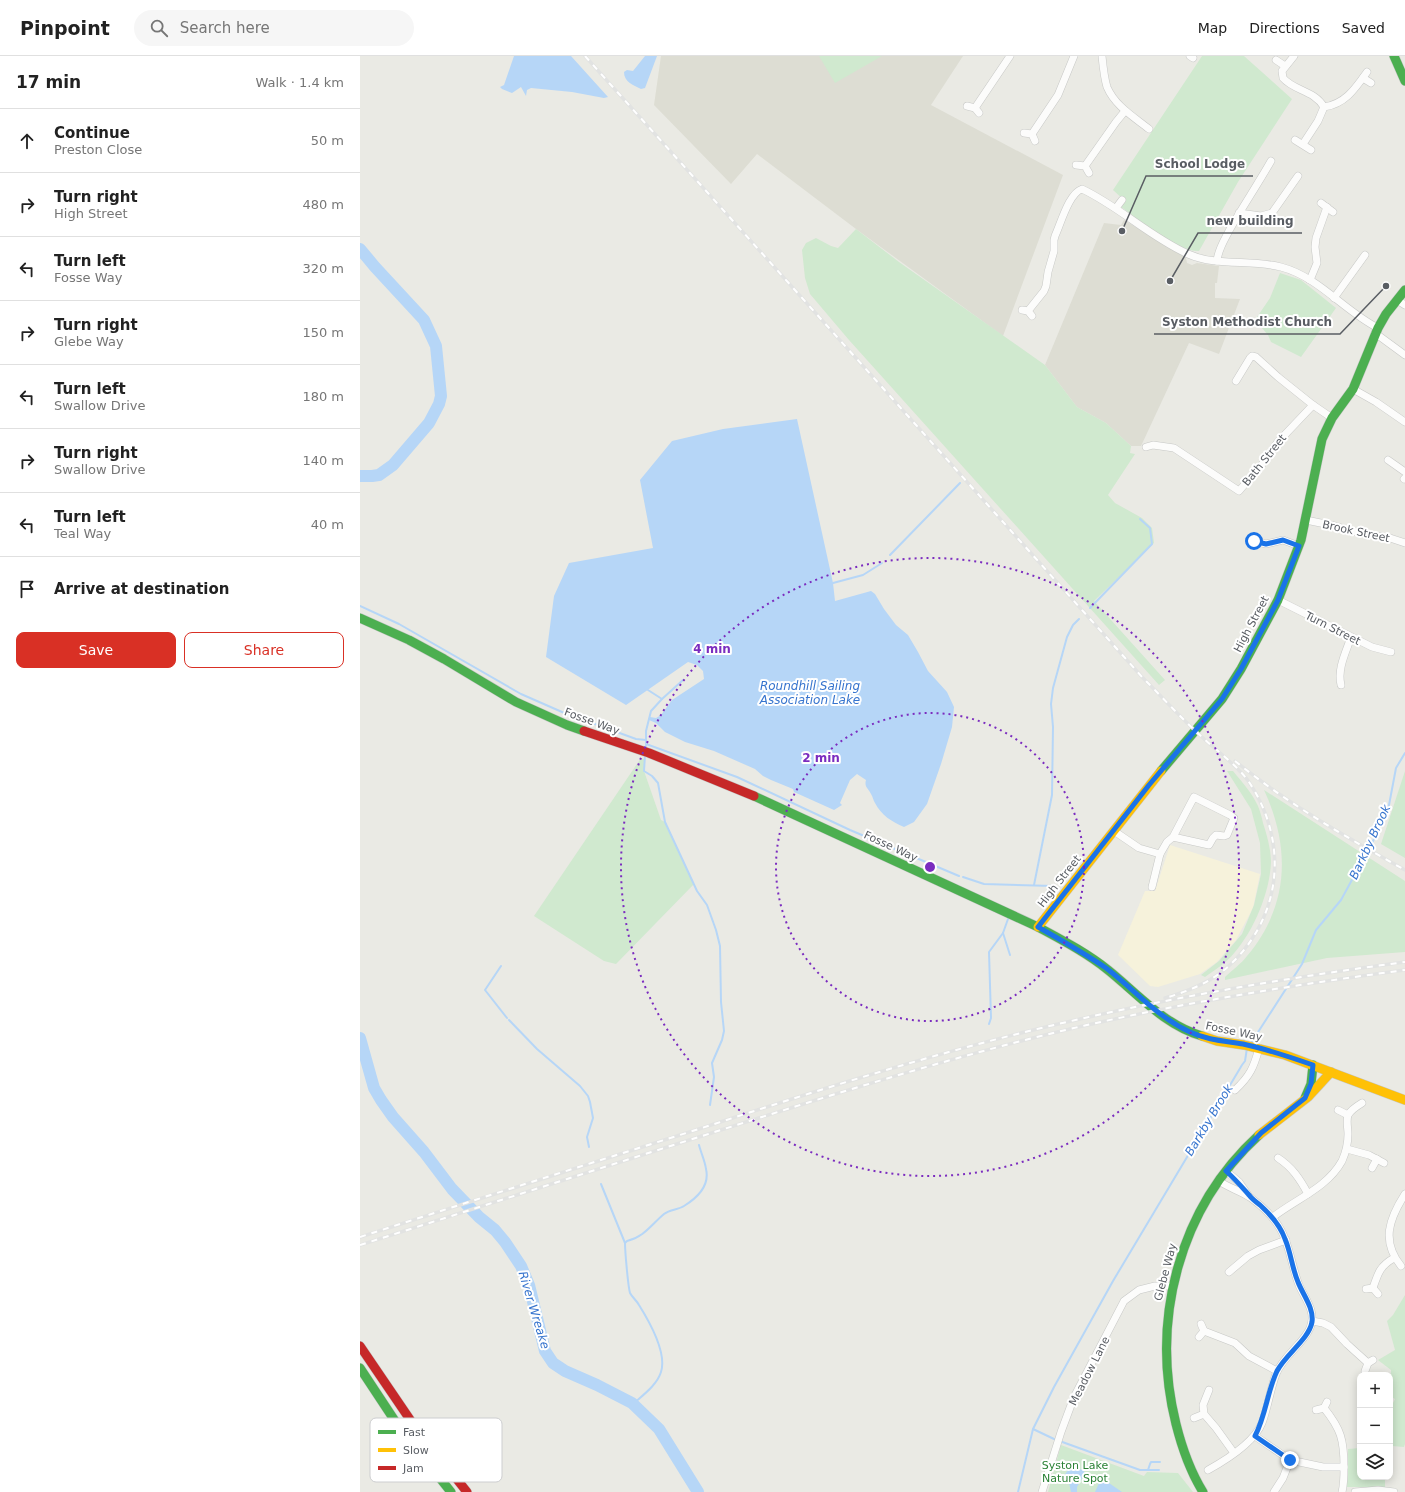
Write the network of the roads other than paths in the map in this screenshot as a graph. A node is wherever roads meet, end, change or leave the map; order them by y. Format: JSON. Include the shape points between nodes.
{"nodes":[{"id":1,"x":1010,"y":56,"type":"edge"},
{"id":2,"x":1074,"y":56,"type":"edge"},
{"id":3,"x":1102,"y":56,"type":"edge"},
{"id":4,"x":1294,"y":56,"type":"edge"},
{"id":5,"x":1394,"y":56,"type":"edge"},
{"id":6,"x":1276,"y":60,"type":"dead end"},
{"id":7,"x":1285,"y":66,"type":"junction"},
{"id":8,"x":1404,"y":77,"type":"edge"},
{"id":9,"x":1371,"y":83,"type":"dead end"},
{"id":10,"x":967,"y":106,"type":"dead end"},
{"id":11,"x":1324,"y":107,"type":"junction"},
{"id":12,"x":1126,"y":111,"type":"junction"},
{"id":13,"x":1149,"y":129,"type":"dead end"},
{"id":14,"x":1295,"y":140,"type":"dead end"},
{"id":15,"x":1036,"y":141,"type":"dead end"},
{"id":16,"x":1303,"y":144,"type":"junction"},
{"id":17,"x":1311,"y":150,"type":"dead end"},
{"id":18,"x":1271,"y":161,"type":"dead end"},
{"id":19,"x":1076,"y":165,"type":"dead end"},
{"id":20,"x":1085,"y":166,"type":"junction"},
{"id":21,"x":1089,"y":173,"type":"dead end"},
{"id":22,"x":1298,"y":176,"type":"dead end"},
{"id":23,"x":1122,"y":200,"type":"dead end"},
{"id":24,"x":1116,"y":208,"type":"junction"},
{"id":25,"x":1327,"y":208,"type":"dead end"},
{"id":26,"x":1239,"y":213,"type":"junction"},
{"id":27,"x":1365,"y":256,"type":"dead end"},
{"id":28,"x":1217,"y":261,"type":"junction"},
{"id":29,"x":1310,"y":280,"type":"junction"},
{"id":30,"x":1405,"y":290,"type":"edge"},
{"id":31,"x":1334,"y":298,"type":"junction"},
{"id":32,"x":1401,"y":302,"type":"edge"},
{"id":33,"x":1028,"y":312,"type":"dead end"},
{"id":34,"x":1377,"y":330,"type":"junction"},
{"id":35,"x":1405,"y":355,"type":"edge"},
{"id":36,"x":1236,"y":381,"type":"dead end"},
{"id":37,"x":1353,"y":389,"type":"junction"},
{"id":38,"x":1313,"y":405,"type":"junction"},
{"id":39,"x":1332,"y":418,"type":"junction"},
{"id":40,"x":1405,"y":422,"type":"edge"},
{"id":41,"x":1146,"y":447,"type":"dead end"},
{"id":42,"x":1388,"y":460,"type":"dead end"},
{"id":43,"x":1405,"y":476,"type":"edge"},
{"id":44,"x":1306,"y":520,"type":"junction"},
{"id":45,"x":1254,"y":541,"type":"dead end"},
{"id":46,"x":1405,"y":543,"type":"edge"},
{"id":47,"x":1299,"y":546,"type":"junction"},
{"id":48,"x":1278,"y":600,"type":"junction"},
{"id":49,"x":360,"y":618,"type":"edge"},
{"id":50,"x":1352,"y":637,"type":"junction"},
{"id":51,"x":1391,"y":652,"type":"dead end"},
{"id":52,"x":1341,"y":685,"type":"dead end"},
{"id":53,"x":1114,"y":831,"type":"junction"},
{"id":54,"x":1173,"y":837,"type":"junction"},
{"id":55,"x":1160,"y":854,"type":"junction"},
{"id":56,"x":1152,"y":887,"type":"dead end"},
{"id":57,"x":1038,"y":927,"type":"junction"},
{"id":58,"x":1252,"y":1046,"type":"junction"},
{"id":59,"x":1313,"y":1065,"type":"junction"},
{"id":60,"x":1331,"y":1072,"type":"junction"},
{"id":61,"x":1236,"y":1090,"type":"dead end"},
{"id":62,"x":1305,"y":1098,"type":"junction"},
{"id":63,"x":1405,"y":1100,"type":"edge"},
{"id":64,"x":1362,"y":1103,"type":"dead end"},
{"id":65,"x":1338,"y":1110,"type":"dead end"},
{"id":66,"x":1348,"y":1114,"type":"junction"},
{"id":67,"x":1347,"y":1149,"type":"junction"},
{"id":68,"x":1278,"y":1158,"type":"dead end"},
{"id":69,"x":1376,"y":1159,"type":"junction"},
{"id":70,"x":1384,"y":1163,"type":"dead end"},
{"id":71,"x":1372,"y":1168,"type":"dead end"},
{"id":72,"x":1226,"y":1171,"type":"junction"},
{"id":73,"x":1219,"y":1181,"type":"junction"},
{"id":74,"x":1308,"y":1194,"type":"junction"},
{"id":75,"x":1249,"y":1196,"type":"junction"},
{"id":76,"x":1404,"y":1199,"type":"edge"},
{"id":77,"x":1273,"y":1217,"type":"junction"},
{"id":78,"x":1286,"y":1240,"type":"junction"},
{"id":79,"x":1394,"y":1258,"type":"junction"},
{"id":80,"x":1401,"y":1266,"type":"dead end"},
{"id":81,"x":1229,"y":1272,"type":"dead end"},
{"id":82,"x":1172,"y":1286,"type":"junction"},
{"id":83,"x":1372,"y":1290,"type":"dead end"},
{"id":84,"x":1312,"y":1321,"type":"junction"},
{"id":85,"x":1201,"y":1324,"type":"dead end"},
{"id":86,"x":1204,"y":1331,"type":"junction"},
{"id":87,"x":1199,"y":1337,"type":"dead end"},
{"id":88,"x":360,"y":1346,"type":"edge"},
{"id":89,"x":360,"y":1368,"type":"edge"},
{"id":90,"x":1277,"y":1371,"type":"junction"},
{"id":91,"x":1365,"y":1371,"type":"dead end"},
{"id":92,"x":1210,"y":1390,"type":"dead end"},
{"id":93,"x":1322,"y":1407,"type":"dead end"},
{"id":94,"x":1204,"y":1414,"type":"junction"},
{"id":95,"x":393,"y":1418,"type":"edge"},
{"id":96,"x":409,"y":1418,"type":"edge"},
{"id":97,"x":1194,"y":1418,"type":"dead end"},
{"id":98,"x":1255,"y":1436,"type":"junction"},
{"id":99,"x":1234,"y":1453,"type":"junction"},
{"id":100,"x":1290,"y":1460,"type":"junction"},
{"id":101,"x":1344,"y":1467,"type":"junction"},
{"id":102,"x":1208,"y":1470,"type":"dead end"},
{"id":103,"x":443,"y":1482,"type":"edge"},
{"id":104,"x":458,"y":1482,"type":"edge"},
{"id":105,"x":1342,"y":1491,"type":"edge"},
{"id":106,"x":451,"y":1492,"type":"edge"},
{"id":107,"x":467,"y":1492,"type":"edge"},
{"id":108,"x":1042,"y":1492,"type":"edge"},
{"id":109,"x":1203,"y":1492,"type":"edge"},
{"id":110,"x":1274,"y":1492,"type":"edge"},
{"id":111,"x":1354,"y":1492,"type":"edge"},
{"id":112,"x":1394,"y":1492,"type":"edge"}],
"edges":[{"from":1,"to":10,"type":"street","via":[[977,110]]},
{"from":2,"to":15,"type":"street","via":[[1058,95],[1028,133]]},
{"from":3,"to":12,"type":"street","via":[[1107,86],[1113,98]]},
{"from":4,"to":7,"type":"street"},
{"from":5,"to":8,"type":"main road"},
{"from":6,"to":7,"type":"street"},
{"from":7,"to":11,"type":"street","via":[[1282,75],[1286,81],[1313,95]]},
{"from":9,"to":11,"type":"street","via":[[1365,75],[1339,103]]},
{"from":11,"to":16,"type":"street"},
{"from":12,"to":13,"type":"street"},
{"from":12,"to":20,"type":"street"},
{"from":14,"to":16,"type":"street"},
{"from":16,"to":17,"type":"street"},
{"from":18,"to":26,"type":"street"},
{"from":19,"to":20,"type":"street"},
{"from":20,"to":21,"type":"street"},
{"from":22,"to":26,"type":"street","via":[[1272,213],[1261,216]]},
{"from":23,"to":24,"type":"street"},
{"from":24,"to":28,"type":"street","via":[[1187,253]]},
{"from":24,"to":33,"type":"street","via":[[1082,190],[1076,192],[1055,236],[1044,291]]},
{"from":25,"to":29,"type":"street","via":[[1316,238],[1317,263]]},
{"from":26,"to":28,"type":"street","via":[[1218,253]]},
{"from":27,"to":31,"type":"street"},
{"from":28,"to":29,"type":"street","via":[[1281,267]]},
{"from":29,"to":31,"type":"street"},
{"from":30,"to":32,"type":"main road","name":"High Street"},
{"from":31,"to":34,"type":"street"},
{"from":32,"to":34,"type":"main road","name":"High Street"},
{"from":34,"to":35,"type":"street"},
{"from":34,"to":37,"type":"main road","name":"High Street"},
{"from":36,"to":38,"type":"street","via":[[1250,358],[1256,357]]},
{"from":37,"to":39,"type":"main road","name":"High Street"},
{"from":37,"to":40,"type":"street"},
{"from":38,"to":39,"type":"street"},
{"from":38,"to":41,"type":"street","name":"Bath Street","via":[[1277,443],[1239,491],[1174,448]]},
{"from":39,"to":44,"type":"main road","name":"High Street","via":[[1322,439]]},
{"from":42,"to":43,"type":"street","via":[[1398,462]]},
{"from":44,"to":46,"type":"street","name":"Brook Street"},
{"from":44,"to":47,"type":"main road","name":"High Street"},
{"from":45,"to":47,"type":"street","via":[[1266,544],[1283,540]]},
{"from":47,"to":48,"type":"main road","name":"High Street"},
{"from":48,"to":50,"type":"street","name":"Turn Street"},
{"from":48,"to":53,"type":"main road","name":"High Street","via":[[1222,699],[1149,785]]},
{"from":49,"to":57,"type":"main road","name":"Fosse Way","via":[[409,640],[539,713],[732,786]]},
{"from":50,"to":51,"type":"street","name":"Turn Street","via":[[1372,647]]},
{"from":50,"to":52,"type":"street","via":[[1344,656],[1339,678]]},
{"from":53,"to":55,"type":"street","via":[[1139,848]]},
{"from":53,"to":57,"type":"main road","name":"High Street"},
{"from":54,"to":54,"type":"street","via":[[1209,845],[1216,835],[1227,835],[1234,818],[1194,797]]},
{"from":54,"to":55,"type":"street"},
{"from":55,"to":56,"type":"street"},
{"from":57,"to":58,"type":"main road","name":"Fosse Way","via":[[1107,969],[1175,1025],[1201,1037]]},
{"from":58,"to":59,"type":"main road","name":"Fosse Way"},
{"from":58,"to":61,"type":"street","via":[[1252,1070]]},
{"from":59,"to":60,"type":"main road","name":"Fosse Way"},
{"from":59,"to":62,"type":"main road","via":[[1311,1084]]},
{"from":60,"to":62,"type":"main road","name":"Glebe Way"},
{"from":60,"to":63,"type":"main road","name":"Fosse Way"},
{"from":62,"to":72,"type":"main road","name":"Glebe Way","via":[[1261,1133]]},
{"from":64,"to":66,"type":"street"},
{"from":65,"to":66,"type":"street"},
{"from":66,"to":67,"type":"street"},
{"from":67,"to":69,"type":"street"},
{"from":67,"to":74,"type":"street","via":[[1334,1173]]},
{"from":68,"to":74,"type":"street","via":[[1289,1160]]},
{"from":69,"to":70,"type":"street"},
{"from":69,"to":71,"type":"street"},
{"from":72,"to":73,"type":"main road","name":"Glebe Way"},
{"from":72,"to":75,"type":"street","via":[[1239,1182]]},
{"from":73,"to":75,"type":"street"},
{"from":73,"to":82,"type":"main road","name":"Glebe Way","via":[[1184,1245]]},
{"from":74,"to":77,"type":"street"},
{"from":75,"to":77,"type":"street"},
{"from":76,"to":79,"type":"street","via":[[1391,1221],[1389,1239]]},
{"from":77,"to":78,"type":"street"},
{"from":78,"to":81,"type":"street","via":[[1248,1256]]},
{"from":78,"to":84,"type":"street","via":[[1296,1277],[1309,1304]]},
{"from":79,"to":80,"type":"street"},
{"from":79,"to":83,"type":"street","via":[[1381,1268]]},
{"from":82,"to":108,"type":"street","name":"Meadow Lane","via":[[1155,1286],[1139,1290],[1124,1301],[1074,1397]]},
{"from":82,"to":109,"type":"main road","name":"Glebe Way","via":[[1165,1331],[1169,1399],[1186,1457]]},
{"from":84,"to":90,"type":"street","via":[[1310,1329]]},
{"from":84,"to":91,"type":"street","via":[[1331,1326],[1347,1344],[1371,1361]]},
{"from":85,"to":86,"type":"street"},
{"from":86,"to":87,"type":"street"},
{"from":86,"to":90,"type":"street","via":[[1235,1343],[1249,1356]]},
{"from":88,"to":96,"type":"main road"},
{"from":89,"to":95,"type":"main road"},
{"from":90,"to":98,"type":"street"},
{"from":92,"to":94,"type":"street","via":[[1203,1406]]},
{"from":93,"to":101,"type":"street","via":[[1341,1435]]},
{"from":94,"to":97,"type":"street"},
{"from":94,"to":99,"type":"street"},
{"from":98,"to":99,"type":"street"},
{"from":98,"to":100,"type":"street"},
{"from":99,"to":102,"type":"street"},
{"from":100,"to":101,"type":"street","via":[[1323,1467]]},
{"from":100,"to":110,"type":"street"},
{"from":101,"to":105,"type":"street"},
{"from":103,"to":106,"type":"main road"},
{"from":104,"to":107,"type":"main road"},
{"from":105,"to":111,"type":"street"},
{"from":111,"to":112,"type":"street"}]}
